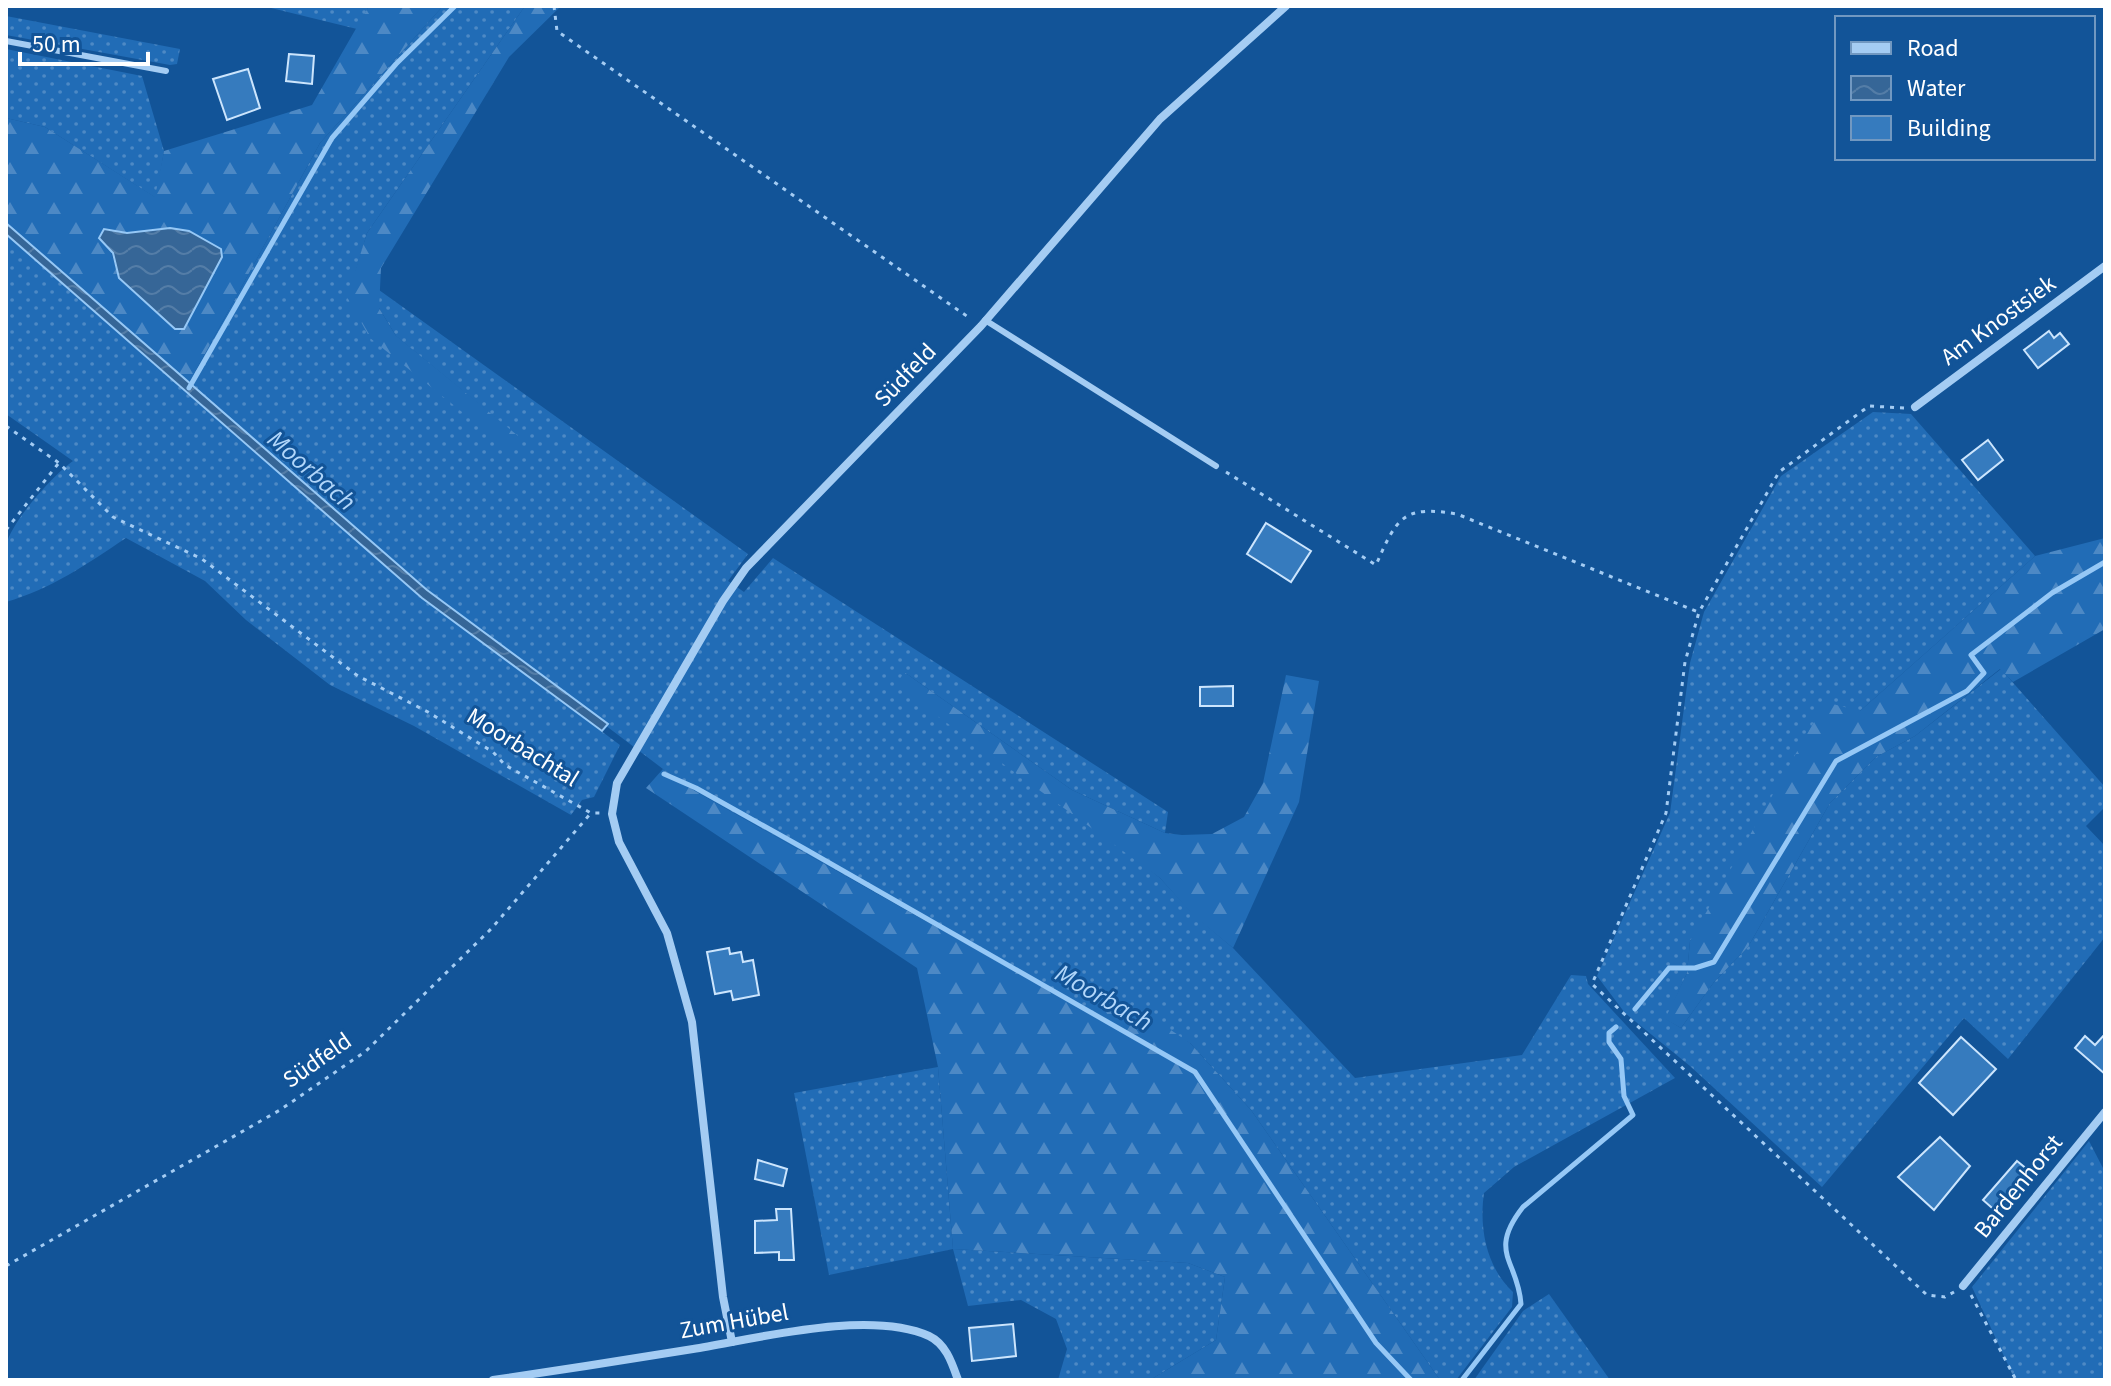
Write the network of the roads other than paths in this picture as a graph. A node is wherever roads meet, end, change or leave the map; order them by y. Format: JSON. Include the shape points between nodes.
{"nodes":[{"id":1,"x":1286,"y":6,"type":"edge"},
{"id":2,"x":6,"y":41,"type":"edge"},
{"id":3,"x":166,"y":71,"type":"dead end"},
{"id":4,"x":2105,"y":266,"type":"edge"},
{"id":5,"x":983,"y":323,"type":"junction"},
{"id":6,"x":1915,"y":407,"type":"road end"},
{"id":7,"x":1216,"y":466,"type":"road end"},
{"id":8,"x":2105,"y":1112,"type":"edge"},
{"id":9,"x":1963,"y":1286,"type":"road end"},
{"id":10,"x":732,"y":1342,"type":"junction"},
{"id":11,"x":493,"y":1380,"type":"edge"},
{"id":12,"x":958,"y":1380,"type":"edge"}],
"edges":[{"from":1,"to":5,"type":"street","name":"Südfeld","via":[[1160,119]]},
{"from":2,"to":3,"type":"lane"},
{"from":4,"to":6,"type":"street","name":"Am Knostsiek"},
{"from":5,"to":7,"type":"lane"},
{"from":5,"to":10,"type":"street","name":"Südfeld","via":[[746,568],[617,783],[612,814],[619,842],[667,933],[692,1022]]},
{"from":8,"to":9,"type":"street","name":"Bardenhorst"},
{"from":10,"to":11,"type":"street","name":"Zum Hübel"},
{"from":10,"to":12,"type":"street","name":"Zum Hübel","via":[[817,1328],[900,1329],[930,1336],[947,1351]]}]}
